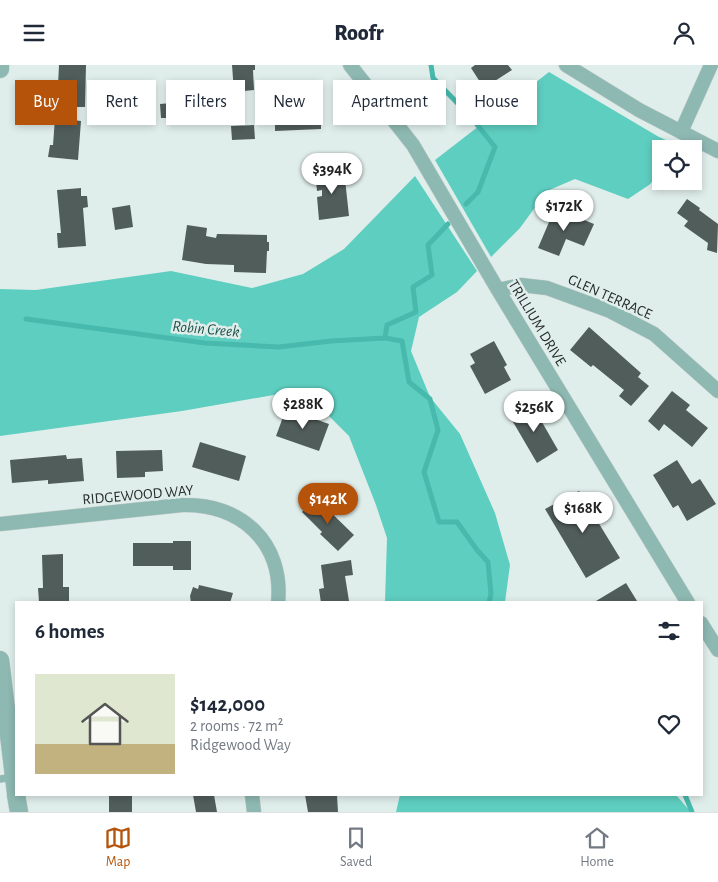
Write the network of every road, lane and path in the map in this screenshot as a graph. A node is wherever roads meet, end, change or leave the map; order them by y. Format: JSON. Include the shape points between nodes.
{"nodes":[{"id":1,"x":0,"y":65,"type":"edge"},
{"id":2,"x":350,"y":65,"type":"edge"},
{"id":3,"x":566,"y":65,"type":"edge"},
{"id":4,"x":711,"y":65,"type":"edge"},
{"id":5,"x":0,"y":69,"type":"edge"},
{"id":6,"x":681,"y":132,"type":"junction"},
{"id":7,"x":718,"y":151,"type":"edge"},
{"id":8,"x":498,"y":291,"type":"junction"},
{"id":9,"x":718,"y":391,"type":"edge"},
{"id":10,"x":0,"y":524,"type":"edge"},
{"id":11,"x":278,"y":601,"type":"edge"},
{"id":12,"x":687,"y":601,"type":"edge"},
{"id":13,"x":703,"y":626,"type":"edge"},
{"id":14,"x":718,"y":650,"type":"edge"},
{"id":15,"x":0,"y":660,"type":"edge"},
{"id":16,"x":12,"y":786,"type":"edge"},
{"id":17,"x":252,"y":796,"type":"edge"},
{"id":18,"x":19,"y":812,"type":"edge"},
{"id":19,"x":254,"y":812,"type":"edge"}],
"edges":[{"from":1,"to":5,"type":"street"},
{"from":2,"to":8,"type":"street","name":"TRILLIUM DRIVE","via":[[413,145]]},
{"from":3,"to":6,"type":"street"},
{"from":4,"to":6,"type":"street"},
{"from":6,"to":7,"type":"street"},
{"from":8,"to":9,"type":"street","name":"GLEN TERRACE","via":[[521,285],[547,288],[610,311],[654,335]]},
{"from":8,"to":12,"type":"street","name":"TRILLIUM DRIVE"},
{"from":10,"to":11,"type":"street","name":"RIDGEWOOD WAY","via":[[182,505],[217,508],[237,517],[266,546],[277,572]]},
{"from":13,"to":14,"type":"street"},
{"from":15,"to":16,"type":"street"},
{"from":16,"to":18,"type":"street"},
{"from":17,"to":19,"type":"street"}]}
